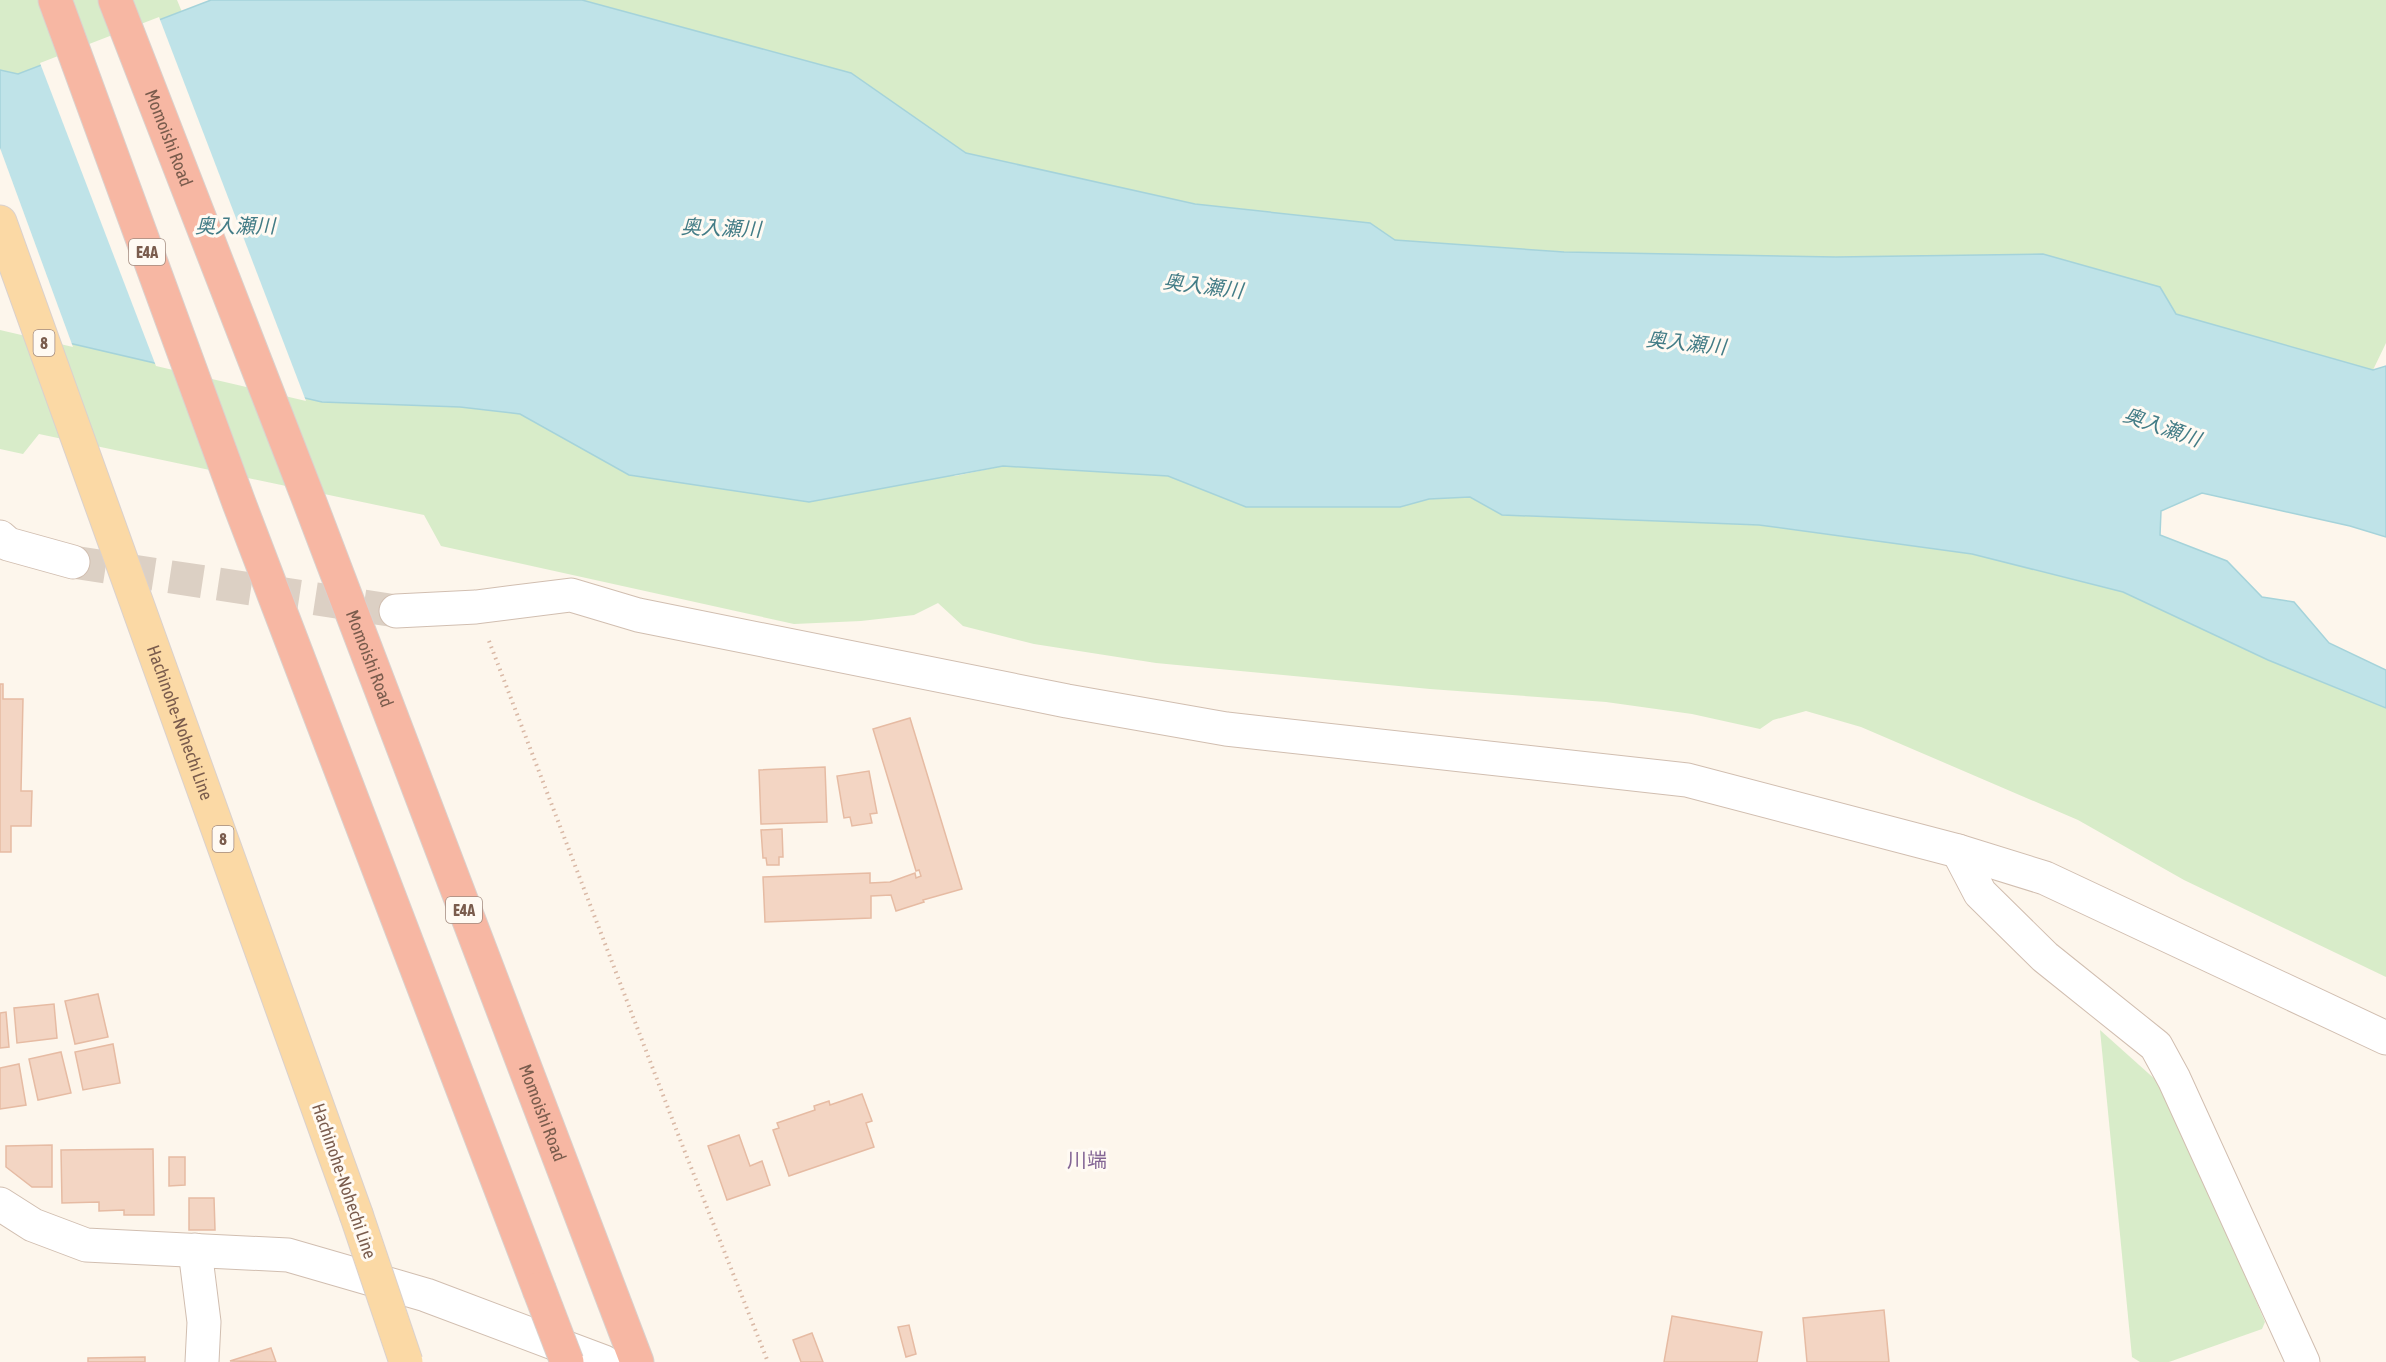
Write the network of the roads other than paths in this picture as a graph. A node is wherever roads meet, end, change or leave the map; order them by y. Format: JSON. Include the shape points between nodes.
{"nodes":[{"id":1,"x":55,"y":0,"type":"edge"},
{"id":2,"x":115,"y":0,"type":"edge"},
{"id":3,"x":0,"y":222,"type":"edge"},
{"id":4,"x":0,"y":537,"type":"edge"},
{"id":5,"x":73,"y":562,"type":"tunnel mouth"},
{"id":6,"x":396,"y":611,"type":"tunnel mouth"},
{"id":7,"x":1958,"y":851,"type":"junction"},
{"id":8,"x":2386,"y":1038,"type":"edge"},
{"id":9,"x":0,"y":1204,"type":"edge"},
{"id":10,"x":195,"y":1250,"type":"junction"},
{"id":11,"x":202,"y":1362,"type":"edge"},
{"id":12,"x":406,"y":1362,"type":"edge"},
{"id":13,"x":567,"y":1362,"type":"edge"},
{"id":14,"x":604,"y":1362,"type":"edge"},
{"id":15,"x":637,"y":1362,"type":"edge"},
{"id":16,"x":2303,"y":1362,"type":"edge"}],
"edges":[{"from":1,"to":13,"type":"highway","number":"E4A","bridge":true,"via":[[239,503]]},
{"from":2,"to":15,"type":"highway","name":"Momoishi Road","number":"E4A"},
{"from":3,"to":12,"type":"main road","name":"Hachinohe-Nohechi Line","number":"8","bridge":true},
{"from":4,"to":5,"type":"street","via":[[8,544]]},
{"from":6,"to":7,"type":"street","via":[[476,607],[571,595],[650,617],[1226,729],[1687,780]]},
{"from":7,"to":8,"type":"street","via":[[2045,878]]},
{"from":7,"to":16,"type":"street","via":[[1980,892],[2044,957],[2156,1046]]},
{"from":9,"to":10,"type":"street","via":[[33,1226],[86,1245]]},
{"from":10,"to":11,"type":"street","via":[[204,1322]]},
{"from":10,"to":14,"type":"street","via":[[288,1255],[426,1294]]}]}
